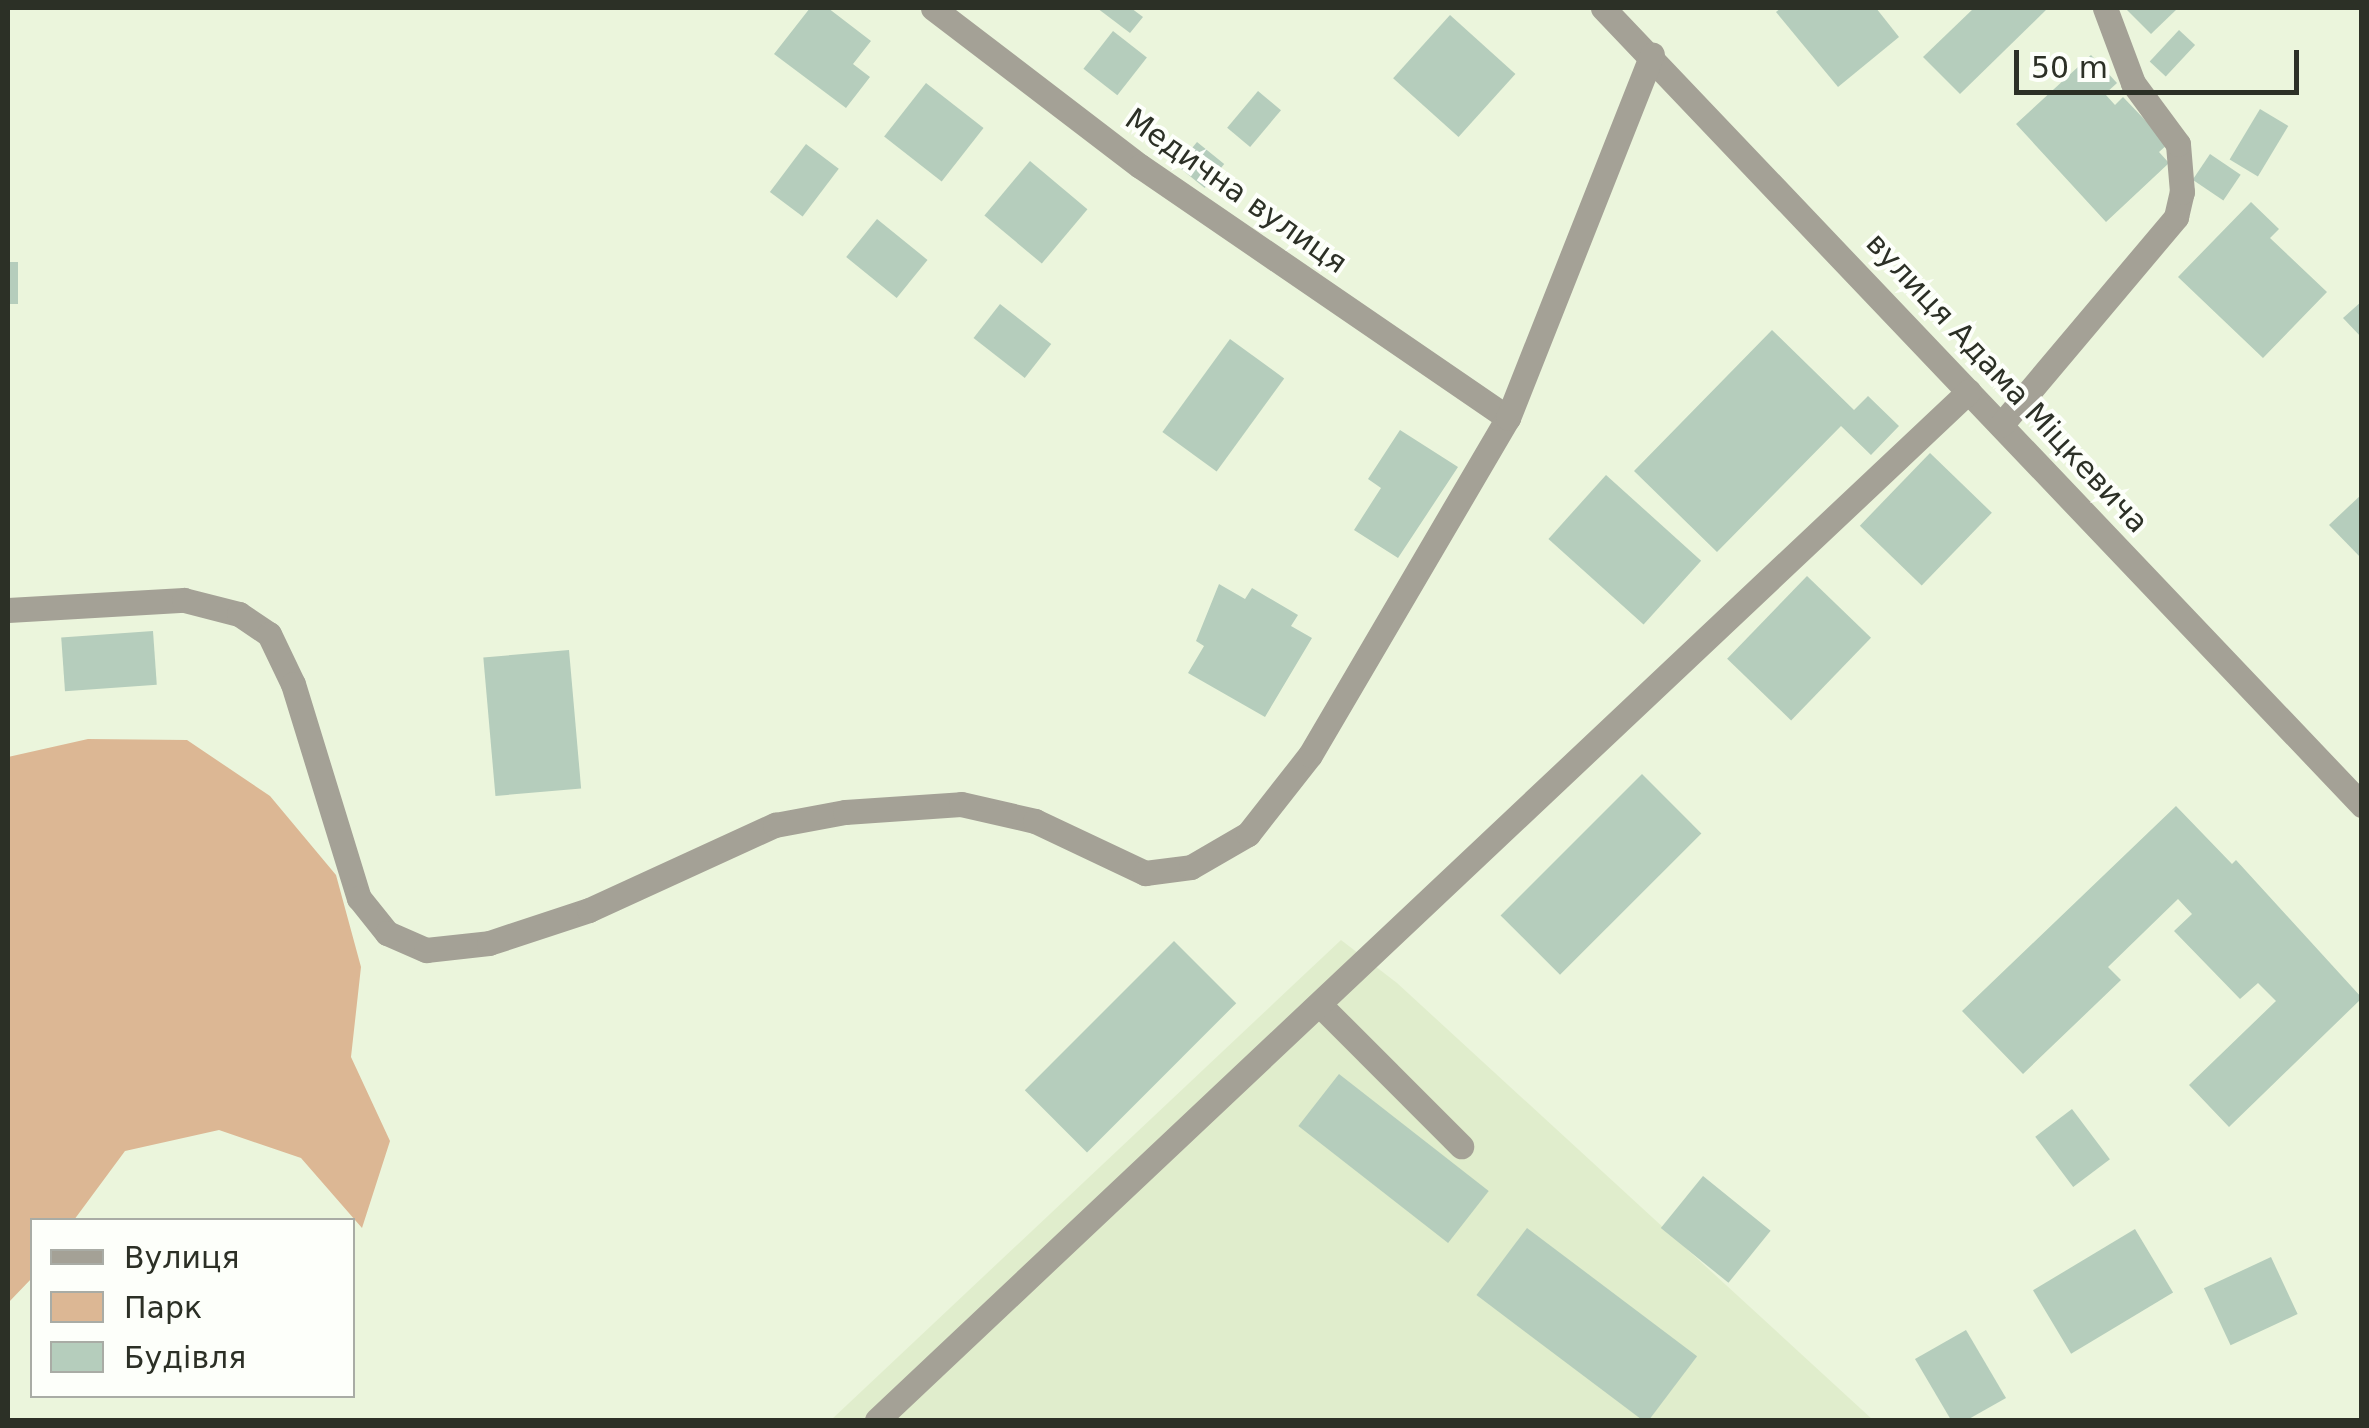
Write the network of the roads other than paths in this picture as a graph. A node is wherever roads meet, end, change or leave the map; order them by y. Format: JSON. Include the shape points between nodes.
{"nodes":[{"id":1,"x":933,"y":8,"type":"edge"},
{"id":2,"x":1603,"y":8,"type":"edge"},
{"id":3,"x":2105,"y":8,"type":"edge"},
{"id":4,"x":1652,"y":55,"type":"junction"},
{"id":5,"x":1969,"y":391,"type":"junction"},
{"id":6,"x":1508,"y":418,"type":"junction"},
{"id":7,"x":2001,"y":425,"type":"junction"},
{"id":8,"x":8,"y":610,"type":"edge"},
{"id":9,"x":2362,"y":805,"type":"edge"},
{"id":10,"x":1322,"y":1007,"type":"junction"},
{"id":11,"x":1461,"y":1146,"type":"dead end"},
{"id":12,"x":877,"y":1420,"type":"edge"}],
"edges":[{"from":1,"to":6,"type":"street","name":"Медична вулиця","via":[[1140,166]]},
{"from":2,"to":4,"type":"street","name":"вулиця Адама Міцкевича"},
{"from":3,"to":7,"type":"street","via":[[2134,82],[2178,144],[2182,192],[2176,217]]},
{"from":4,"to":5,"type":"street","name":"вулиця Адама Міцкевича"},
{"from":4,"to":6,"type":"street"},
{"from":5,"to":7,"type":"street","name":"вулиця Адама Міцкевича"},
{"from":5,"to":10,"type":"street"},
{"from":6,"to":8,"type":"street","via":[[1310,755],[1248,834],[1191,867],[1146,873],[1036,821],[961,804],[845,812],[775,826],[589,910],[489,943],[426,950],[387,933],[359,898],[269,634],[239,614],[184,600]]},
{"from":7,"to":9,"type":"street","name":"вулиця Адама Міцкевича"},
{"from":10,"to":11,"type":"street"},
{"from":10,"to":12,"type":"street"}]}
